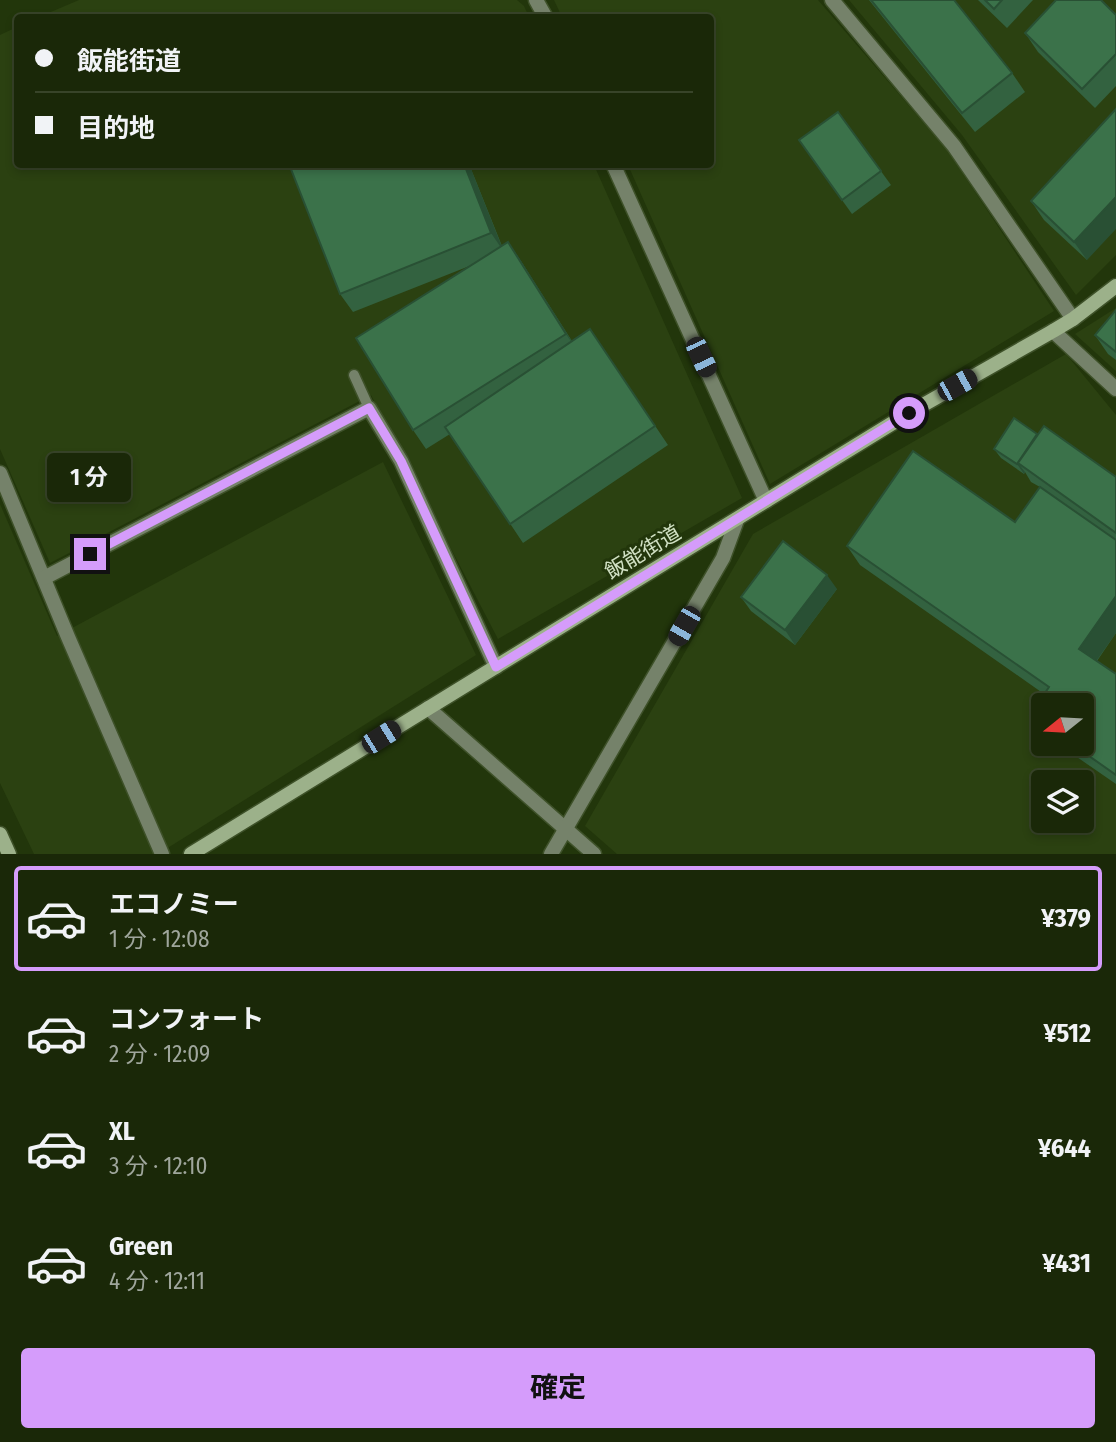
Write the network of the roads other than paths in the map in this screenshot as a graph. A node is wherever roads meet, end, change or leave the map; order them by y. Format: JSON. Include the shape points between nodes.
{"nodes":[{"id":1,"x":832,"y":0,"type":"edge"},
{"id":2,"x":616,"y":168,"type":"edge"},
{"id":3,"x":1116,"y":286,"type":"edge"},
{"id":4,"x":1073,"y":318,"type":"junction"},
{"id":5,"x":1054,"y":331,"type":"junction"},
{"id":6,"x":354,"y":375,"type":"dead end"},
{"id":7,"x":1116,"y":389,"type":"edge"},
{"id":8,"x":369,"y":408,"type":"junction"},
{"id":9,"x":0,"y":474,"type":"edge"},
{"id":10,"x":766,"y":502,"type":"junction"},
{"id":11,"x":737,"y":520,"type":"junction"},
{"id":12,"x":44,"y":578,"type":"junction"},
{"id":13,"x":496,"y":667,"type":"junction"},
{"id":14,"x":428,"y":708,"type":"junction"},
{"id":15,"x":566,"y":829,"type":"junction"},
{"id":16,"x":0,"y":834,"type":"edge"},
{"id":17,"x":9,"y":854,"type":"edge"},
{"id":18,"x":162,"y":854,"type":"edge"},
{"id":19,"x":191,"y":854,"type":"edge"},
{"id":20,"x":551,"y":854,"type":"edge"},
{"id":21,"x":594,"y":854,"type":"edge"}],
"edges":[{"from":1,"to":4,"type":"street","via":[[954,146]]},
{"from":2,"to":10,"type":"street"},
{"from":3,"to":4,"type":"street","name":"飯能街道"},
{"from":4,"to":5,"type":"street","name":"飯能街道"},
{"from":5,"to":7,"type":"street"},
{"from":5,"to":10,"type":"street","name":"飯能街道","via":[[909,413]]},
{"from":6,"to":8,"type":"lane"},
{"from":8,"to":12,"type":"street"},
{"from":8,"to":13,"type":"street","via":[[401,461]]},
{"from":9,"to":12,"type":"street"},
{"from":10,"to":11,"type":"street","name":"飯能街道"},
{"from":11,"to":13,"type":"street","name":"飯能街道"},
{"from":11,"to":15,"type":"street","via":[[723,558]]},
{"from":12,"to":18,"type":"street"},
{"from":13,"to":14,"type":"street","name":"飯能街道"},
{"from":14,"to":15,"type":"street"},
{"from":14,"to":19,"type":"street","name":"飯能街道"},
{"from":15,"to":20,"type":"street"},
{"from":15,"to":21,"type":"street"},
{"from":16,"to":17,"type":"street"}]}
